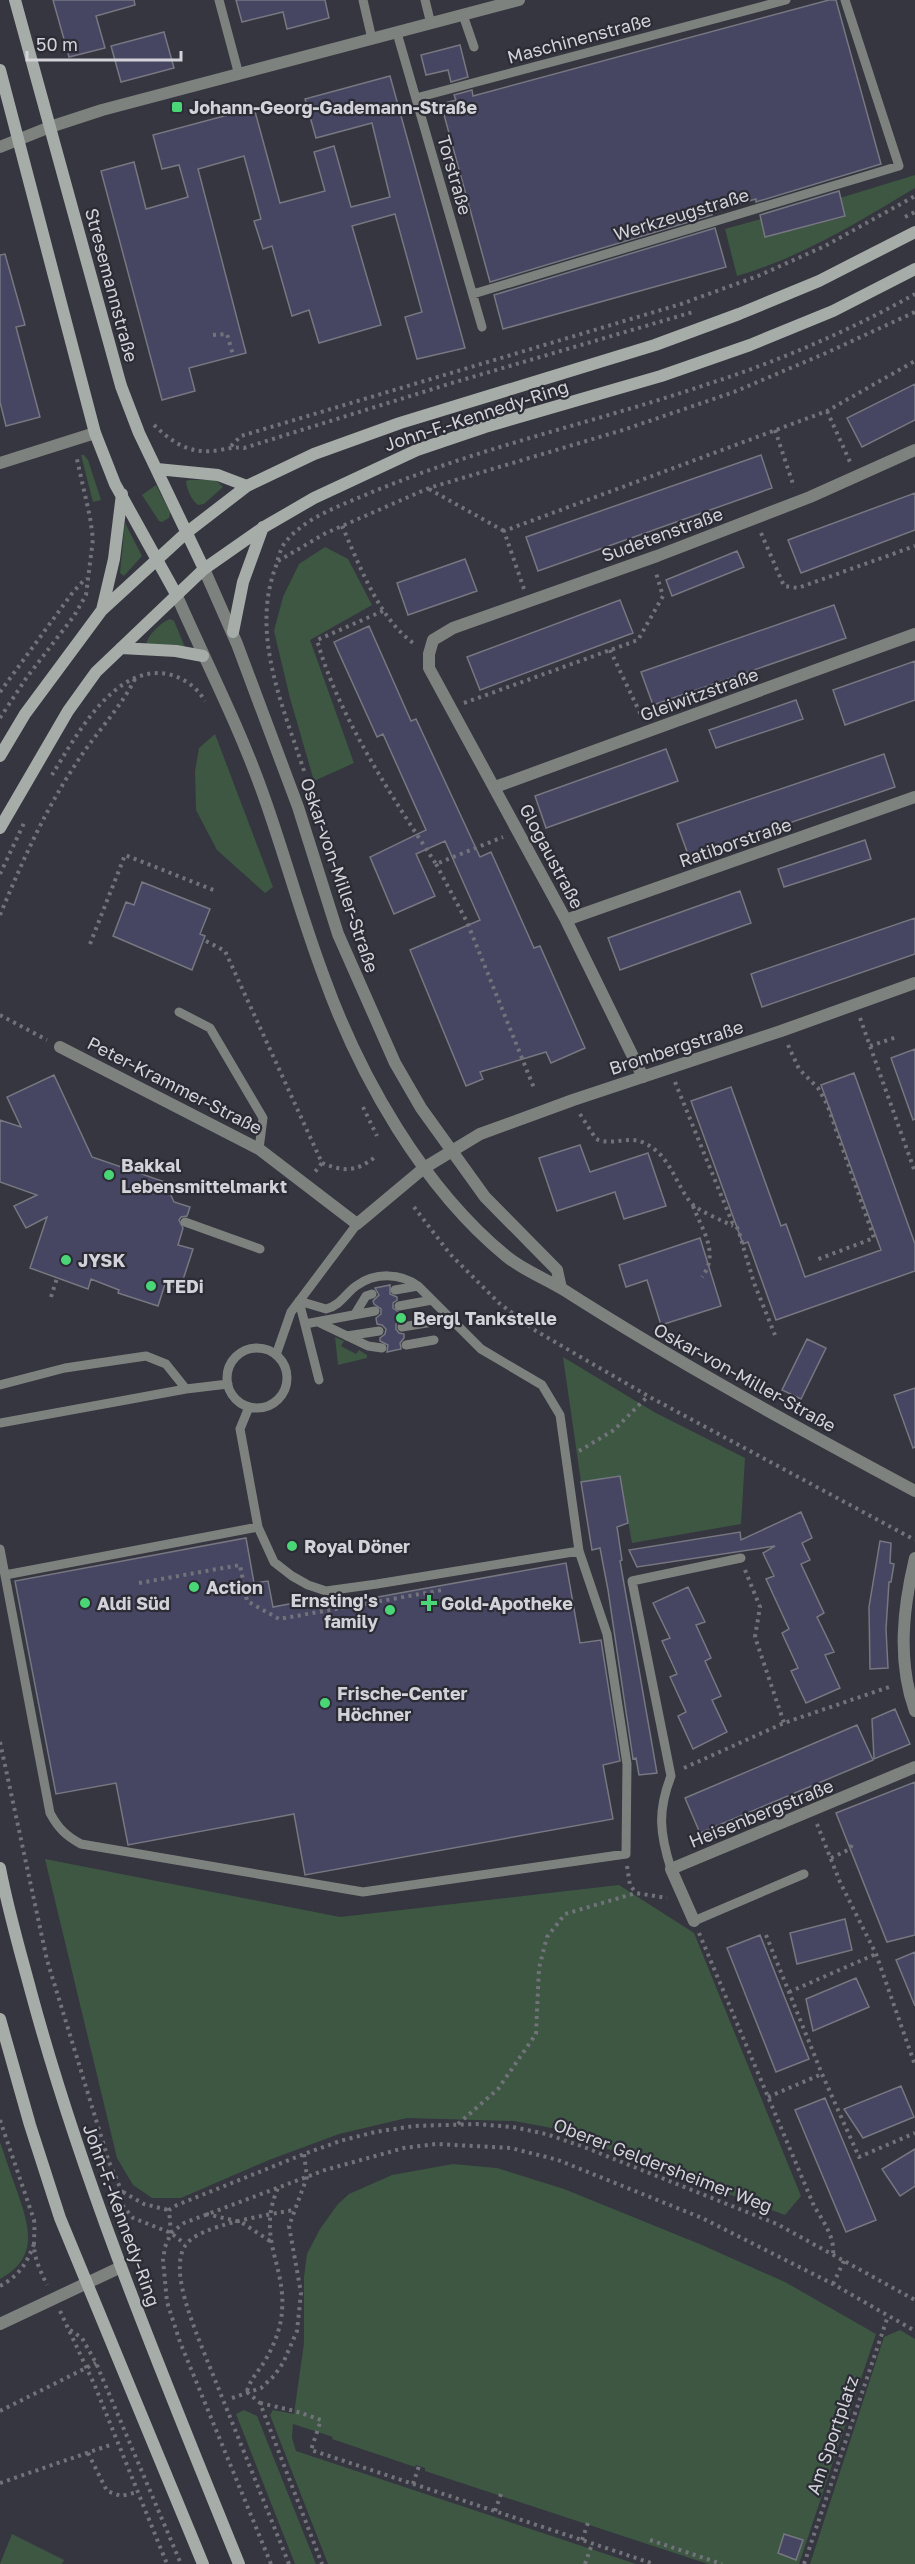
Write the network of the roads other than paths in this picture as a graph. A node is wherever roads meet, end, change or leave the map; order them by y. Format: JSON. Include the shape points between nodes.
{"nodes":[{"id":1,"x":15,"y":0,"type":"edge"},
{"id":2,"x":219,"y":0,"type":"edge"},
{"id":3,"x":363,"y":0,"type":"edge"},
{"id":4,"x":425,"y":0,"type":"edge"},
{"id":5,"x":519,"y":0,"type":"edge"},
{"id":6,"x":786,"y":0,"type":"edge"},
{"id":7,"x":845,"y":0,"type":"edge"},
{"id":8,"x":463,"y":15,"type":"junction"},
{"id":9,"x":431,"y":24,"type":"junction"},
{"id":10,"x":397,"y":33,"type":"junction"},
{"id":11,"x":372,"y":39,"type":"junction"},
{"id":12,"x":474,"y":47,"type":"dead end"},
{"id":13,"x":0,"y":70,"type":"edge"},
{"id":14,"x":238,"y":75,"type":"junction"},
{"id":15,"x":416,"y":98,"type":"junction"},
{"id":16,"x":50,"y":127,"type":"junction"},
{"id":17,"x":19,"y":140,"type":"junction"},
{"id":18,"x":0,"y":147,"type":"edge"},
{"id":19,"x":915,"y":232,"type":"edge"},
{"id":20,"x":915,"y":269,"type":"edge"},
{"id":21,"x":472,"y":294,"type":"junction"},
{"id":22,"x":482,"y":327,"type":"dead end"},
{"id":23,"x":95,"y":433,"type":"junction"},
{"id":24,"x":915,"y":450,"type":"edge"},
{"id":25,"x":0,"y":463,"type":"edge"},
{"id":26,"x":157,"y":469,"type":"junction"},
{"id":27,"x":247,"y":486,"type":"junction"},
{"id":28,"x":122,"y":494,"type":"junction"},
{"id":29,"x":264,"y":527,"type":"junction"},
{"id":30,"x":186,"y":533,"type":"junction"},
{"id":31,"x":158,"y":558,"type":"junction"},
{"id":32,"x":204,"y":569,"type":"junction"},
{"id":33,"x":176,"y":594,"type":"junction"},
{"id":34,"x":102,"y":610,"type":"junction"},
{"id":35,"x":233,"y":632,"type":"junction"},
{"id":36,"x":915,"y":634,"type":"edge"},
{"id":37,"x":121,"y":648,"type":"junction"},
{"id":38,"x":429,"y":654,"type":"joint"},
{"id":39,"x":203,"y":656,"type":"junction"},
{"id":40,"x":0,"y":756,"type":"edge"},
{"id":41,"x":495,"y":787,"type":"junction"},
{"id":42,"x":915,"y":798,"type":"edge"},
{"id":43,"x":0,"y":828,"type":"edge"},
{"id":44,"x":566,"y":920,"type":"junction"},
{"id":45,"x":915,"y":983,"type":"edge"},
{"id":46,"x":179,"y":1012,"type":"dead end"},
{"id":47,"x":60,"y":1047,"type":"road end"},
{"id":48,"x":643,"y":1077,"type":"junction"},
{"id":49,"x":259,"y":1149,"type":"junction"},
{"id":50,"x":451,"y":1151,"type":"junction"},
{"id":51,"x":424,"y":1168,"type":"junction"},
{"id":52,"x":185,"y":1222,"type":"dead end"},
{"id":53,"x":357,"y":1224,"type":"junction"},
{"id":54,"x":260,"y":1249,"type":"dead end"},
{"id":55,"x":418,"y":1286,"type":"junction"},
{"id":56,"x":561,"y":1288,"type":"junction"},
{"id":57,"x":395,"y":1290,"type":"dead end"},
{"id":58,"x":372,"y":1294,"type":"dead end"},
{"id":59,"x":432,"y":1300,"type":"junction"},
{"id":60,"x":299,"y":1301,"type":"junction"},
{"id":61,"x":399,"y":1306,"type":"dead end"},
{"id":62,"x":375,"y":1311,"type":"dead end"},
{"id":63,"x":355,"y":1314,"type":"junction"},
{"id":64,"x":452,"y":1319,"type":"junction"},
{"id":65,"x":317,"y":1322,"type":"junction"},
{"id":66,"x":305,"y":1324,"type":"junction"},
{"id":67,"x":402,"y":1327,"type":"dead end"},
{"id":68,"x":379,"y":1331,"type":"dead end"},
{"id":69,"x":347,"y":1336,"type":"junction"},
{"id":70,"x":434,"y":1340,"type":"dead end"},
{"id":71,"x":405,"y":1345,"type":"dead end"},
{"id":72,"x":382,"y":1348,"type":"dead end"},
{"id":73,"x":276,"y":1355,"type":"junction"},
{"id":74,"x":319,"y":1380,"type":"dead end"},
{"id":75,"x":228,"y":1384,"type":"junction"},
{"id":76,"x":0,"y":1385,"type":"edge"},
{"id":77,"x":186,"y":1389,"type":"junction"},
{"id":78,"x":249,"y":1407,"type":"junction"},
{"id":79,"x":0,"y":1424,"type":"edge"},
{"id":80,"x":915,"y":1491,"type":"edge"},
{"id":81,"x":258,"y":1527,"type":"junction"},
{"id":82,"x":0,"y":1549,"type":"edge"},
{"id":83,"x":579,"y":1551,"type":"junction"},
{"id":84,"x":741,"y":1558,"type":"road end"},
{"id":85,"x":915,"y":1558,"type":"edge"},
{"id":86,"x":5,"y":1575,"type":"junction"},
{"id":87,"x":915,"y":1711,"type":"edge"},
{"id":88,"x":915,"y":1767,"type":"edge"},
{"id":89,"x":0,"y":1868,"type":"edge"},
{"id":90,"x":671,"y":1869,"type":"junction"},
{"id":91,"x":804,"y":1874,"type":"dead end"},
{"id":92,"x":694,"y":1921,"type":"joint"},
{"id":93,"x":0,"y":2019,"type":"edge"},
{"id":94,"x":122,"y":2267,"type":"junction"},
{"id":95,"x":88,"y":2282,"type":"junction"},
{"id":96,"x":0,"y":2324,"type":"edge"},
{"id":97,"x":203,"y":2564,"type":"edge"},
{"id":98,"x":239,"y":2564,"type":"edge"}],
"edges":[{"from":1,"to":16,"type":"main road","name":"Stresemannstraße"},
{"from":2,"to":14,"type":"lane"},
{"from":3,"to":11,"type":"lane"},
{"from":4,"to":9,"type":"lane"},
{"from":5,"to":8,"type":"street"},
{"from":6,"to":15,"type":"lane","name":"Maschinenstraße"},
{"from":7,"to":21,"type":"lane","name":"Werkzeugstraße","via":[[899,166]]},
{"from":8,"to":9,"type":"street"},
{"from":8,"to":12,"type":"lane"},
{"from":9,"to":10,"type":"street"},
{"from":10,"to":11,"type":"street"},
{"from":10,"to":15,"type":"lane","name":"Torstraße"},
{"from":11,"to":14,"type":"street"},
{"from":13,"to":17,"type":"main road"},
{"from":14,"to":16,"type":"street"},
{"from":15,"to":21,"type":"lane","name":"Torstraße"},
{"from":16,"to":17,"type":"street"},
{"from":16,"to":26,"type":"main road","name":"Stresemannstraße","via":[[121,386],[138,433]]},
{"from":17,"to":18,"type":"street"},
{"from":17,"to":23,"type":"main road"},
{"from":19,"to":27,"type":"main road","name":"John-F.-Kennedy-Ring","via":[[819,281],[739,314],[655,345],[400,423],[314,454]]},
{"from":20,"to":29,"type":"main road","name":"John-F.-Kennedy-Ring","via":[[833,311],[750,345],[417,450],[345,482]]},
{"from":21,"to":22,"type":"lane","name":"Torstraße"},
{"from":23,"to":25,"type":"street"},
{"from":23,"to":28,"type":"main road"},
{"from":24,"to":38,"type":"street","name":"Sudetenstraße","via":[[799,502],[442,633],[433,640]]},
{"from":26,"to":27,"type":"main road","via":[[218,475]]},
{"from":26,"to":30,"type":"main road","name":"Stresemannstraße"},
{"from":27,"to":30,"type":"main road","name":"John-F.-Kennedy-Ring"},
{"from":28,"to":31,"type":"main road"},
{"from":28,"to":34,"type":"main road","via":[[114,559]]},
{"from":29,"to":32,"type":"main road","name":"John-F.-Kennedy-Ring"},
{"from":29,"to":35,"type":"main road","via":[[243,582]]},
{"from":30,"to":31,"type":"main road","name":"John-F.-Kennedy-Ring"},
{"from":30,"to":32,"type":"main road","name":"Stresemannstraße"},
{"from":31,"to":33,"type":"main road"},
{"from":31,"to":34,"type":"main road","name":"John-F.-Kennedy-Ring"},
{"from":32,"to":33,"type":"main road","name":"John-F.-Kennedy-Ring"},
{"from":32,"to":35,"type":"street","name":"Oskar-von-Miller-Straße"},
{"from":33,"to":37,"type":"main road","name":"John-F.-Kennedy-Ring"},
{"from":33,"to":39,"type":"street","name":"Oskar-von-Miller-Straße"},
{"from":34,"to":40,"type":"main road","name":"John-F.-Kennedy-Ring","via":[[44,687]]},
{"from":35,"to":50,"type":"street","name":"Oskar-von-Miller-Straße","via":[[298,807],[338,934],[395,1063]]},
{"from":36,"to":41,"type":"street","name":"Gleiwitzstraße"},
{"from":37,"to":39,"type":"main road"},
{"from":37,"to":43,"type":"main road","name":"John-F.-Kennedy-Ring","via":[[96,672],[68,711]]},
{"from":38,"to":41,"type":"street","name":"Glogaustraße","via":[[429,668]]},
{"from":39,"to":51,"type":"street","name":"Oskar-von-Miller-Straße","via":[[261,788],[342,1023],[379,1096]]},
{"from":41,"to":44,"type":"street","name":"Glogaustraße"},
{"from":42,"to":44,"type":"street","name":"Ratiborstraße"},
{"from":44,"to":48,"type":"street","name":"Glogaustraße"},
{"from":45,"to":48,"type":"street","name":"Brombergstraße"},
{"from":46,"to":49,"type":"lane","via":[[210,1028],[263,1118]]},
{"from":47,"to":49,"type":"street","name":"Peter-Krammer-Straße"},
{"from":48,"to":50,"type":"street","name":"Brombergstraße","via":[[480,1134]]},
{"from":49,"to":53,"type":"street","name":"Peter-Krammer-Straße"},
{"from":50,"to":51,"type":"street"},
{"from":50,"to":56,"type":"street","name":"Oskar-von-Miller-Straße","via":[[485,1197],[557,1270]]},
{"from":51,"to":53,"type":"street"},
{"from":51,"to":56,"type":"street","name":"Oskar-von-Miller-Straße","via":[[464,1216],[506,1256],[532,1275]]},
{"from":52,"to":54,"type":"lane"},
{"from":53,"to":60,"type":"lane"},
{"from":55,"to":57,"type":"lane"},
{"from":55,"to":59,"type":"lane"},
{"from":55,"to":60,"type":"lane","via":[[396,1275],[364,1281],[333,1307],[316,1308]]},
{"from":56,"to":80,"type":"street","name":"Oskar-von-Miller-Straße","via":[[655,1348]]},
{"from":58,"to":63,"type":"lane","via":[[366,1296]]},
{"from":59,"to":61,"type":"lane"},
{"from":59,"to":64,"type":"lane"},
{"from":60,"to":66,"type":"lane"},
{"from":60,"to":73,"type":"lane","via":[[291,1312]]},
{"from":62,"to":63,"type":"lane"},
{"from":63,"to":65,"type":"lane"},
{"from":64,"to":67,"type":"lane"},
{"from":64,"to":83,"type":"lane","via":[[481,1349],[542,1385],[560,1415]]},
{"from":65,"to":66,"type":"lane"},
{"from":65,"to":69,"type":"lane"},
{"from":66,"to":74,"type":"lane"},
{"from":68,"to":69,"type":"lane"},
{"from":69,"to":72,"type":"lane"},
{"from":70,"to":71,"type":"lane"},
{"from":73,"to":75,"type":"lane","via":[[266,1350],[245,1351],[230,1367]]},
{"from":73,"to":78,"type":"lane","via":[[286,1370],[282,1396],[266,1407]]},
{"from":75,"to":77,"type":"lane"},
{"from":75,"to":78,"type":"lane","via":[[234,1397]]},
{"from":76,"to":77,"type":"lane","via":[[65,1368],[146,1356],[166,1364]]},
{"from":77,"to":79,"type":"lane"},
{"from":78,"to":81,"type":"lane","via":[[240,1429]]},
{"from":81,"to":83,"type":"lane","via":[[274,1562],[292,1576],[326,1591]]},
{"from":81,"to":86,"type":"lane"},
{"from":82,"to":86,"type":"lane"},
{"from":83,"to":86,"type":"lane","via":[[607,1634],[627,1764],[626,1854],[363,1892],[81,1844],[67,1837],[50,1813]]},
{"from":84,"to":90,"type":"lane","via":[[632,1581],[670,1776],[661,1815],[662,1838]]},
{"from":85,"to":87,"type":"street","via":[[903,1637]]},
{"from":88,"to":90,"type":"street","name":"Heisenbergstraße"},
{"from":89,"to":94,"type":"main road","name":"John-F.-Kennedy-Ring","via":[[53,2072]]},
{"from":90,"to":92,"type":"street"},
{"from":91,"to":92,"type":"lane"},
{"from":93,"to":95,"type":"main road","via":[[60,2218]]},
{"from":94,"to":95,"type":"street"},
{"from":94,"to":98,"type":"main road","name":"John-F.-Kennedy-Ring"},
{"from":95,"to":96,"type":"street"},
{"from":95,"to":97,"type":"main road"}]}
